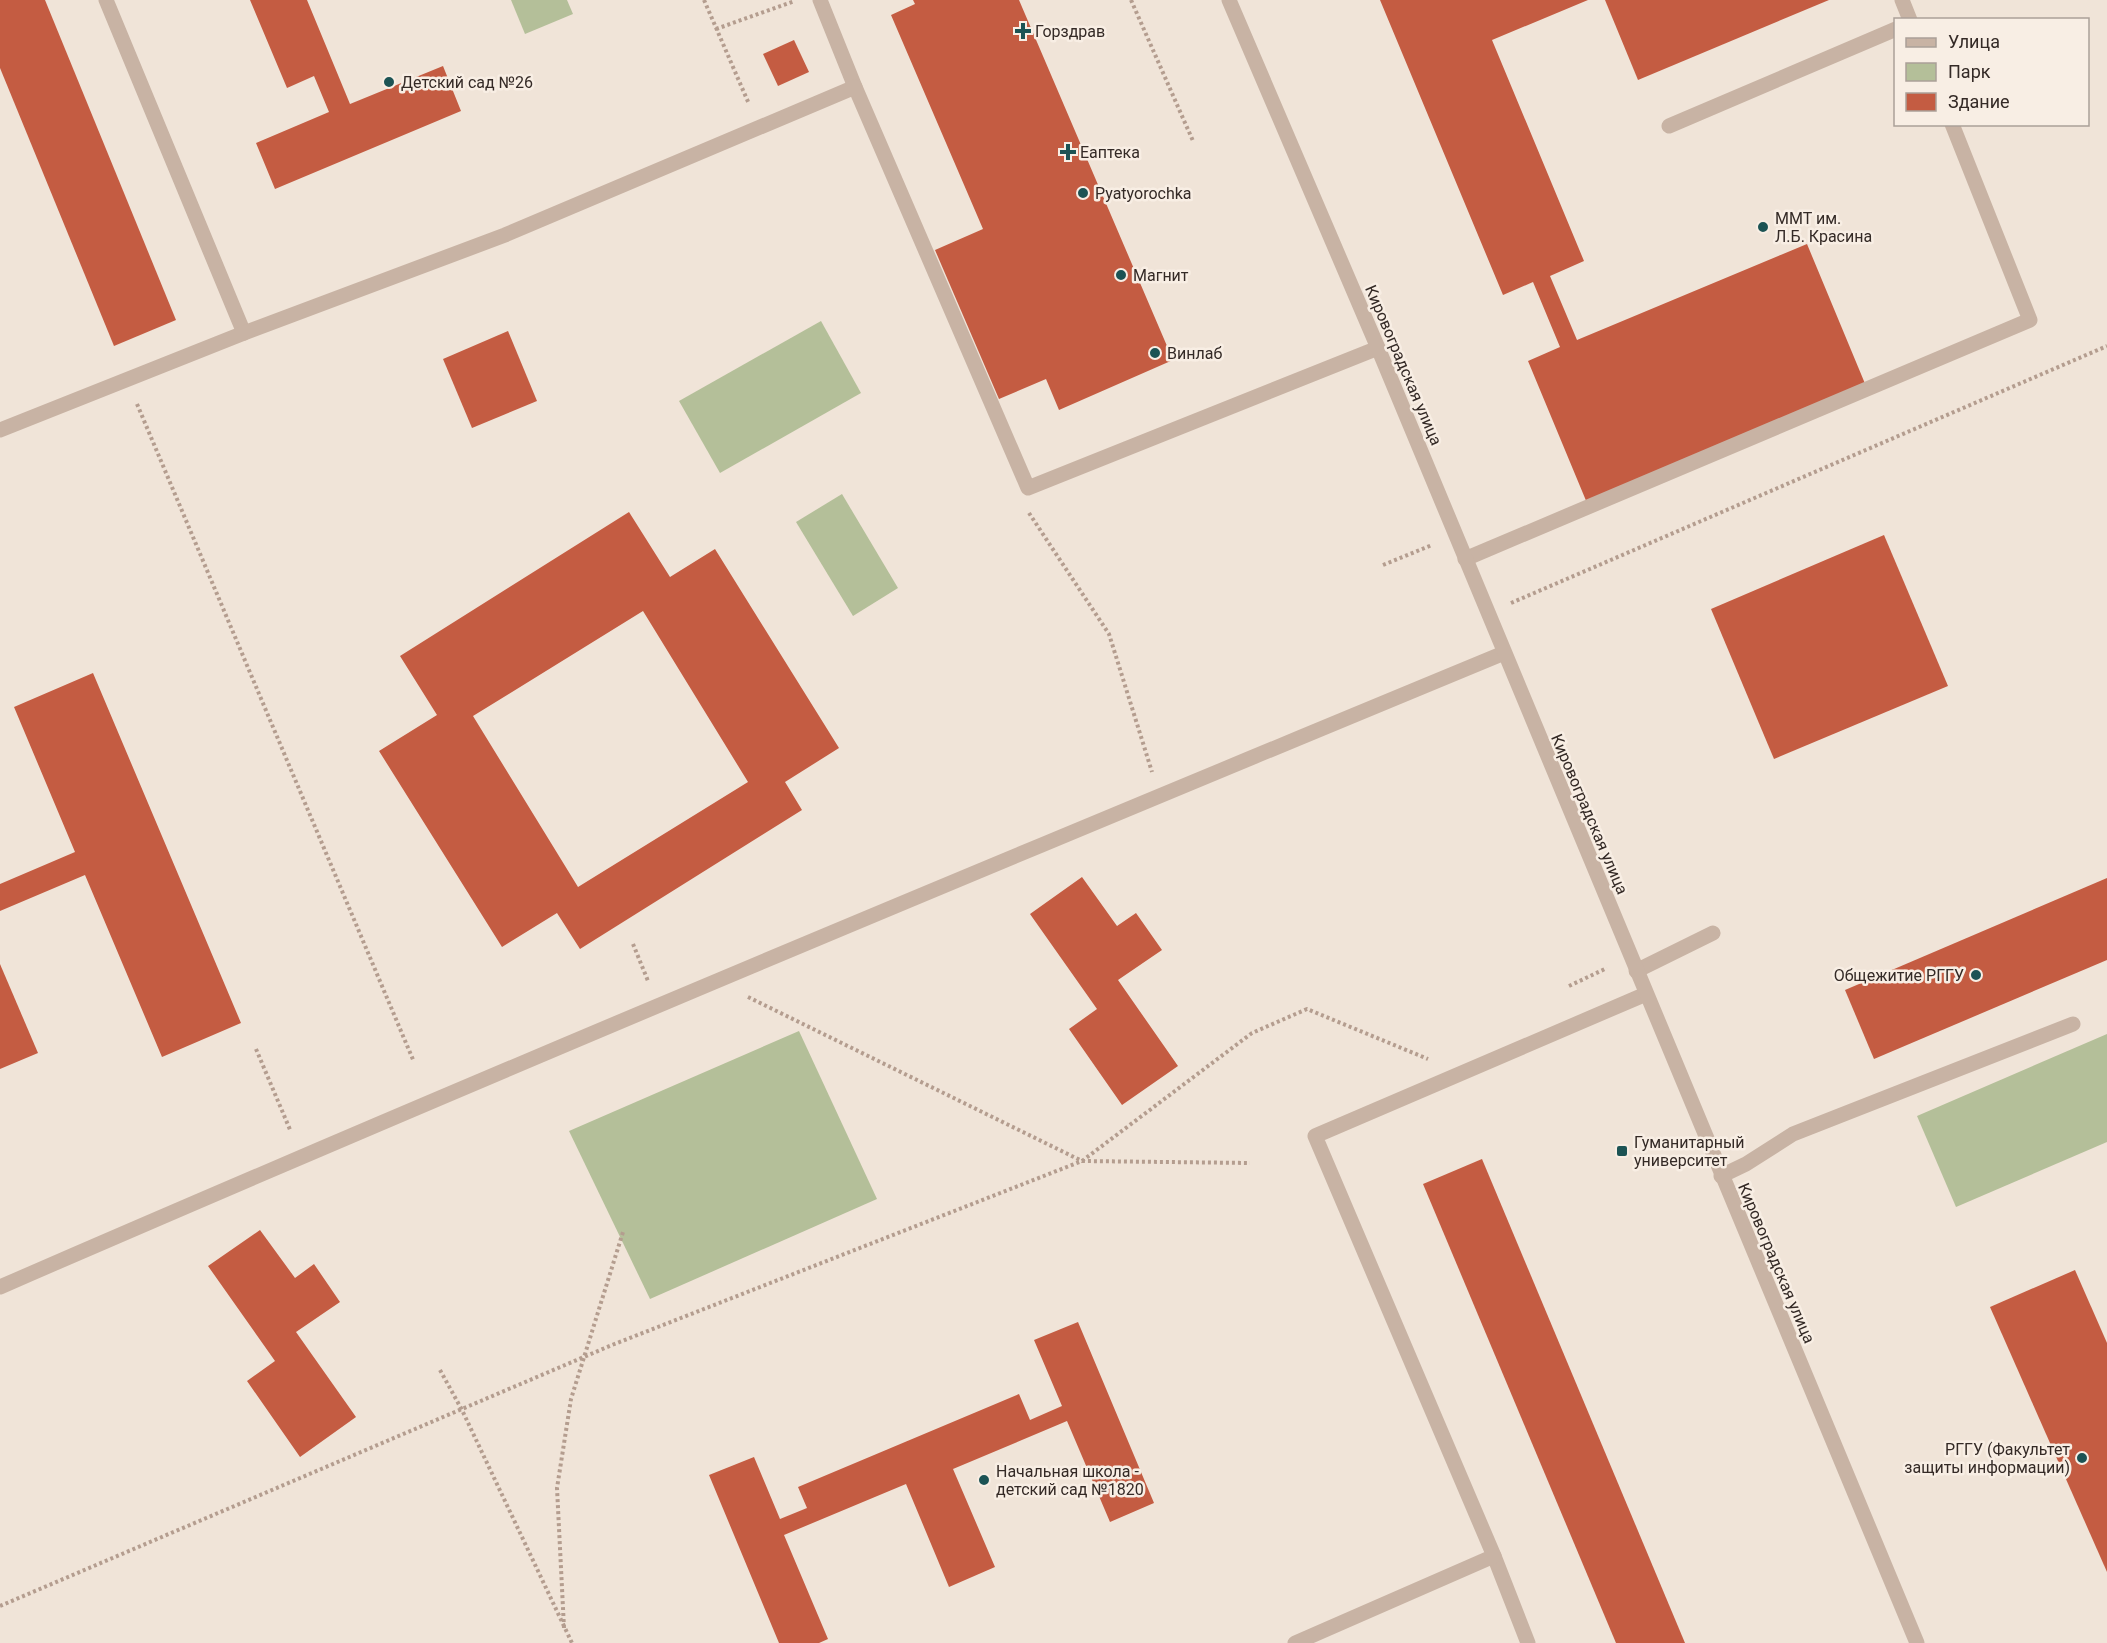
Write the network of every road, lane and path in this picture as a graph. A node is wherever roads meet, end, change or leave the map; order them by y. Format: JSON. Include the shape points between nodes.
{"nodes":[{"id":1,"x":106,"y":0,"type":"edge"},
{"id":2,"x":704,"y":0,"type":"edge"},
{"id":3,"x":797,"y":0,"type":"edge"},
{"id":4,"x":820,"y":0,"type":"edge"},
{"id":5,"x":1131,"y":0,"type":"edge"},
{"id":6,"x":1229,"y":0,"type":"edge"},
{"id":7,"x":1902,"y":0,"type":"edge"},
{"id":8,"x":1909,"y":18,"type":"edge"},
{"id":9,"x":716,"y":29,"type":"junction"},
{"id":10,"x":1894,"y":30,"type":"edge"},
{"id":11,"x":855,"y":87,"type":"junction"},
{"id":12,"x":1670,"y":126,"type":"dead end"},
{"id":13,"x":1953,"y":126,"type":"edge"},
{"id":14,"x":759,"y":128,"type":"junction"},
{"id":15,"x":1193,"y":141,"type":"dead end"},
{"id":16,"x":244,"y":333,"type":"junction"},
{"id":17,"x":2107,"y":346,"type":"edge"},
{"id":18,"x":1378,"y":348,"type":"junction"},
{"id":19,"x":127,"y":380,"type":"junction"},
{"id":20,"x":0,"y":430,"type":"edge"},
{"id":21,"x":1028,"y":488,"type":"junction"},
{"id":22,"x":1465,"y":559,"type":"junction"},
{"id":23,"x":1510,"y":603,"type":"dead end"},
{"id":24,"x":1504,"y":653,"type":"junction"},
{"id":25,"x":1160,"y":796,"type":"junction"},
{"id":26,"x":1713,"y":933,"type":"dead end"},
{"id":27,"x":633,"y":944,"type":"dead end"},
{"id":28,"x":1636,"y":971,"type":"junction"},
{"id":29,"x":718,"y":982,"type":"junction"},
{"id":30,"x":1646,"y":994,"type":"junction"},
{"id":31,"x":658,"y":1007,"type":"junction"},
{"id":32,"x":2073,"y":1024,"type":"dead end"},
{"id":33,"x":256,"y":1049,"type":"dead end"},
{"id":34,"x":414,"y":1062,"type":"dead end"},
{"id":35,"x":1462,"y":1073,"type":"junction"},
{"id":36,"x":302,"y":1158,"type":"junction"},
{"id":37,"x":1083,"y":1161,"type":"junction"},
{"id":38,"x":1250,"y":1162,"type":"dead end"},
{"id":39,"x":1721,"y":1176,"type":"junction"},
{"id":40,"x":623,"y":1232,"type":"dead end"},
{"id":41,"x":0,"y":1287,"type":"edge"},
{"id":42,"x":586,"y":1357,"type":"junction"},
{"id":43,"x":440,"y":1370,"type":"dead end"},
{"id":44,"x":462,"y":1410,"type":"junction"},
{"id":45,"x":1494,"y":1556,"type":"junction"},
{"id":46,"x":0,"y":1606,"type":"edge"},
{"id":47,"x":564,"y":1628,"type":"junction"},
{"id":48,"x":572,"y":1643,"type":"edge"},
{"id":49,"x":1295,"y":1643,"type":"edge"},
{"id":50,"x":1528,"y":1643,"type":"edge"},
{"id":51,"x":1917,"y":1643,"type":"edge"}],
"edges":[{"from":1,"to":16,"type":"street"},
{"from":2,"to":9,"type":"path"},
{"from":3,"to":9,"type":"path"},
{"from":4,"to":11,"type":"street"},
{"from":5,"to":15,"type":"path"},
{"from":6,"to":18,"type":"street","name":"Кировоградская улица"},
{"from":7,"to":8,"type":"street"},
{"from":9,"to":14,"type":"path"},
{"from":10,"to":12,"type":"street"},
{"from":11,"to":14,"type":"street"},
{"from":11,"to":21,"type":"street"},
{"from":13,"to":22,"type":"street","via":[[2030,320]]},
{"from":14,"to":16,"type":"street","via":[[505,235]]},
{"from":16,"to":19,"type":"street"},
{"from":17,"to":23,"type":"path"},
{"from":18,"to":21,"type":"street"},
{"from":18,"to":22,"type":"street","name":"Кировоградская улица"},
{"from":19,"to":20,"type":"street"},
{"from":19,"to":34,"type":"path"},
{"from":21,"to":25,"type":"path","via":[[1029,513],[1109,634]]},
{"from":22,"to":24,"type":"street","name":"Кировоградская улица"},
{"from":24,"to":25,"type":"street"},
{"from":24,"to":28,"type":"street","name":"Кировоградская улица"},
{"from":25,"to":29,"type":"street"},
{"from":26,"to":28,"type":"street"},
{"from":27,"to":31,"type":"path"},
{"from":28,"to":30,"type":"street","name":"Кировоградская улица"},
{"from":29,"to":31,"type":"street"},
{"from":29,"to":37,"type":"path"},
{"from":30,"to":35,"type":"street"},
{"from":30,"to":39,"type":"street","name":"Кировоградская улица"},
{"from":31,"to":36,"type":"street"},
{"from":32,"to":39,"type":"street","via":[[1793,1134]]},
{"from":33,"to":36,"type":"path"},
{"from":35,"to":37,"type":"path","via":[[1307,1009],[1252,1033]]},
{"from":35,"to":45,"type":"street","via":[[1314,1136]]},
{"from":36,"to":41,"type":"street"},
{"from":37,"to":38,"type":"path"},
{"from":37,"to":42,"type":"path"},
{"from":39,"to":51,"type":"street","name":"Кировоградская улица"},
{"from":40,"to":42,"type":"path"},
{"from":42,"to":44,"type":"path"},
{"from":42,"to":47,"type":"path","via":[[571,1399],[557,1488]]},
{"from":43,"to":44,"type":"path"},
{"from":44,"to":46,"type":"path"},
{"from":44,"to":47,"type":"path"},
{"from":45,"to":49,"type":"street"},
{"from":45,"to":50,"type":"street"},
{"from":47,"to":48,"type":"path"}]}
